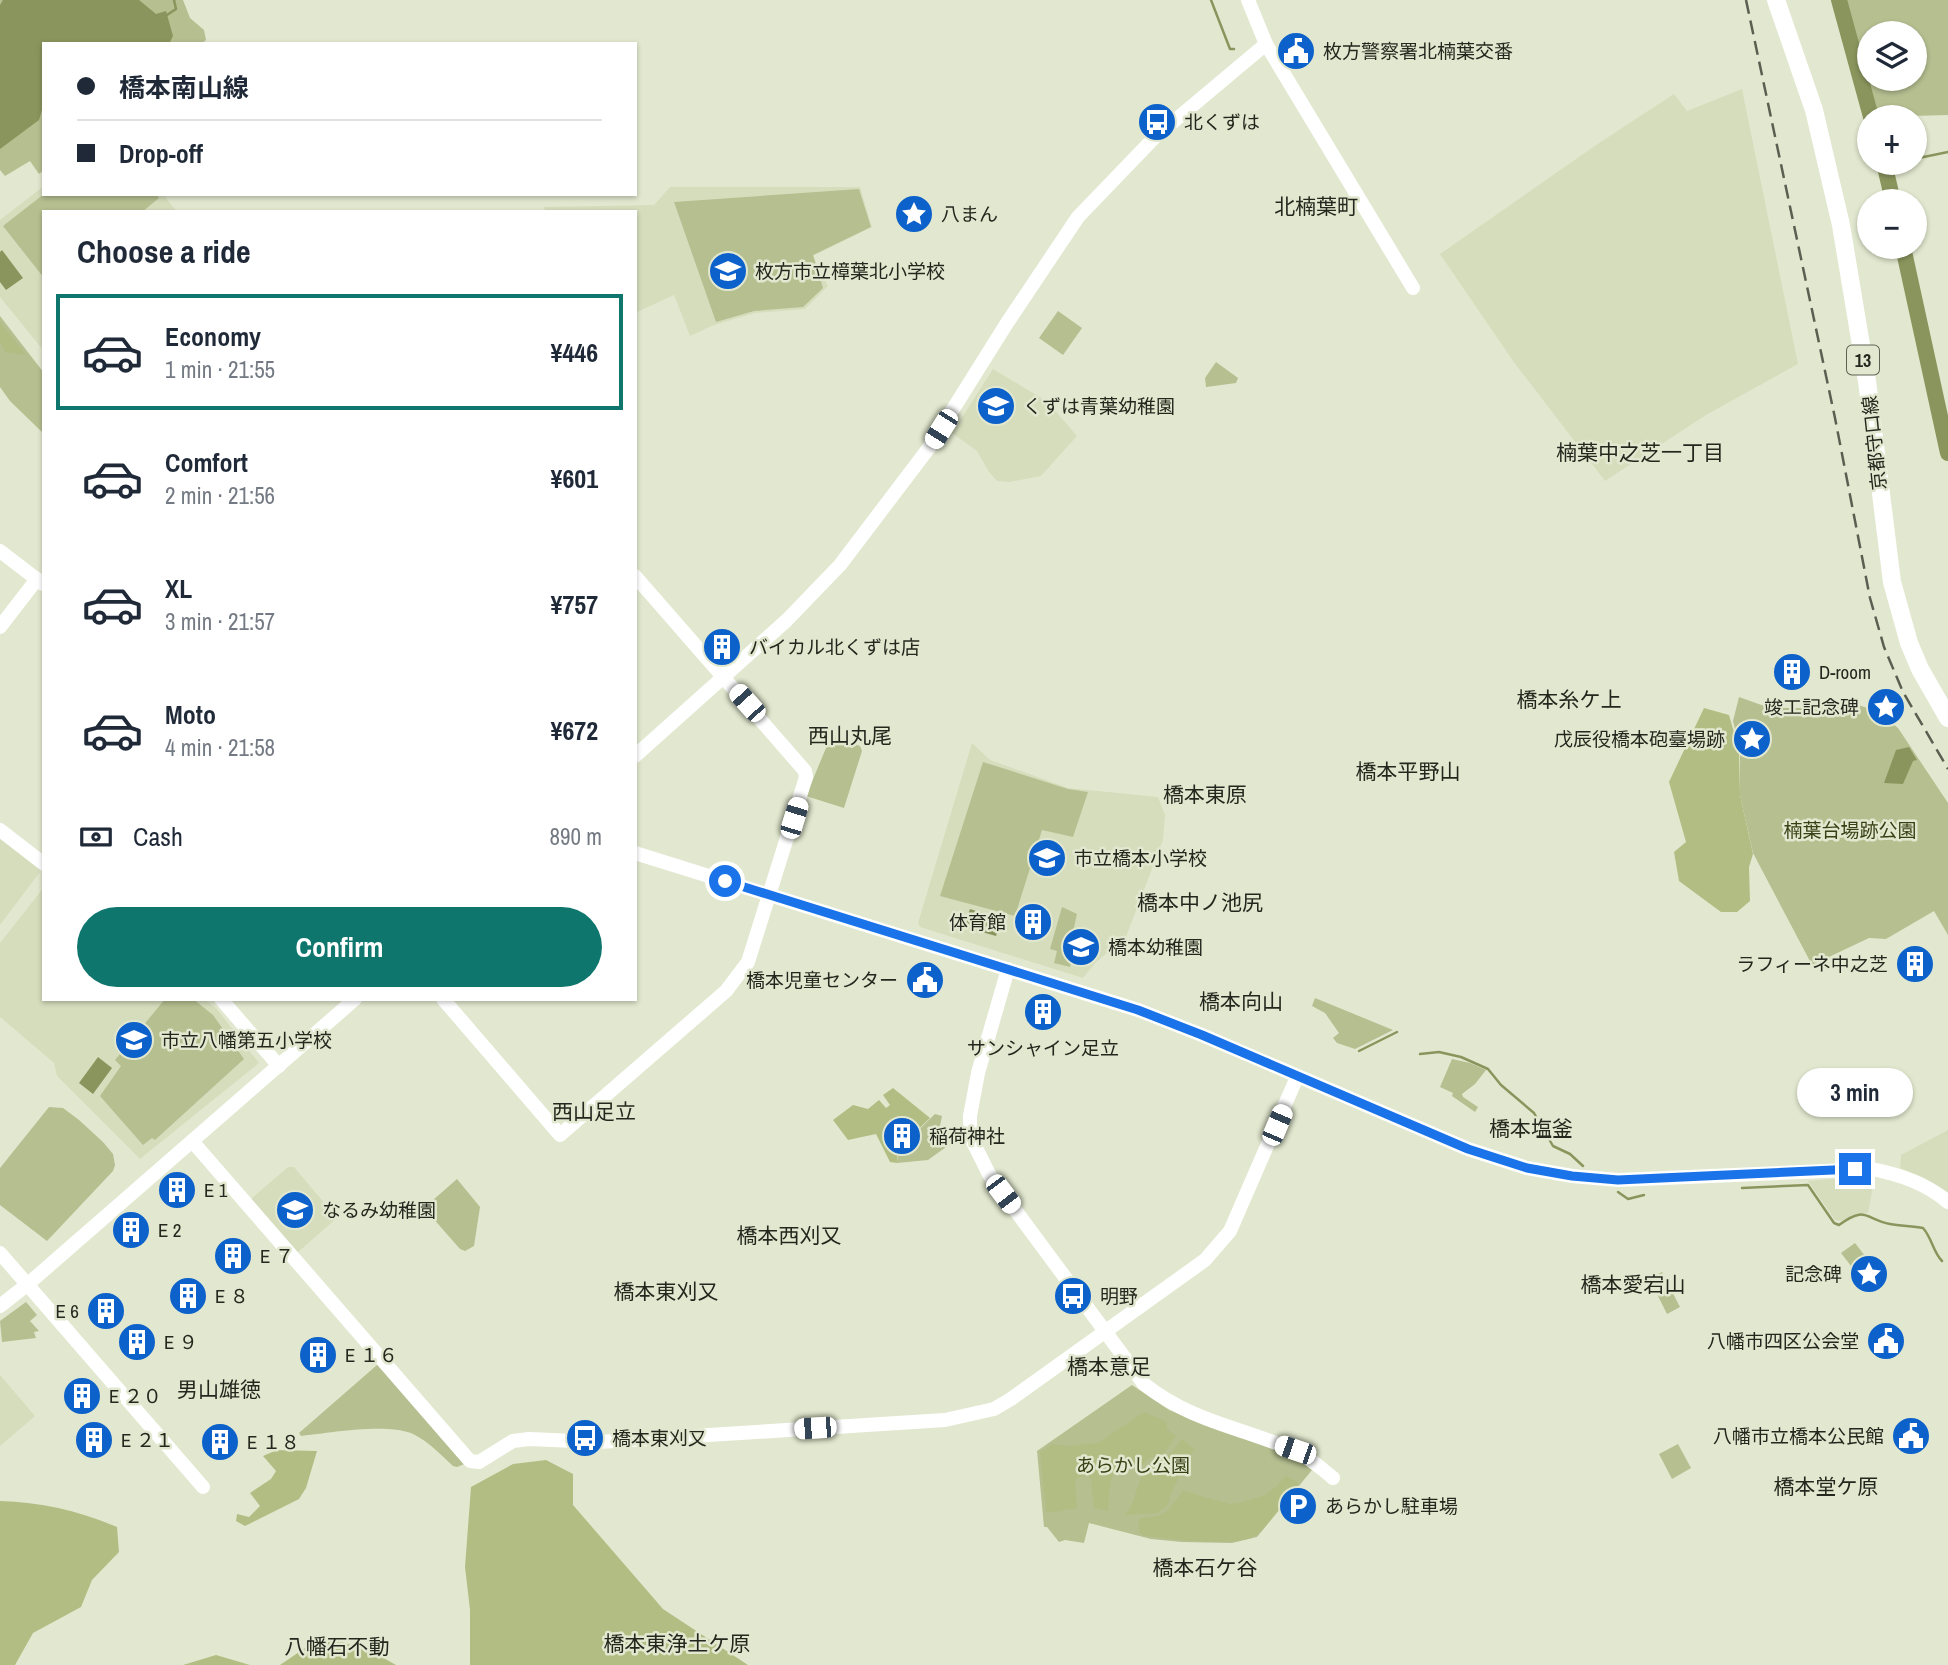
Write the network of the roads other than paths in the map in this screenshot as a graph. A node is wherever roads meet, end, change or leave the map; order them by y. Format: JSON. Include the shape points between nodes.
{"nodes":[{"id":1,"x":1248,"y":0,"type":"edge"},
{"id":2,"x":1776,"y":0,"type":"edge"},
{"id":3,"x":1266,"y":44,"type":"junction"},
{"id":4,"x":1413,"y":288,"type":"dead end"},
{"id":5,"x":0,"y":551,"type":"edge"},
{"id":6,"x":637,"y":578,"type":"edge"},
{"id":7,"x":40,"y":582,"type":"edge"},
{"id":8,"x":0,"y":627,"type":"edge"},
{"id":9,"x":724,"y":678,"type":"junction"},
{"id":10,"x":1948,"y":718,"type":"edge"},
{"id":11,"x":637,"y":754,"type":"edge"},
{"id":12,"x":0,"y":830,"type":"edge"},
{"id":13,"x":637,"y":854,"type":"edge"},
{"id":14,"x":42,"y":862,"type":"edge"},
{"id":15,"x":769,"y":895,"type":"junction"},
{"id":16,"x":1008,"y":969,"type":"junction"},
{"id":17,"x":223,"y":1001,"type":"edge"},
{"id":18,"x":353,"y":1001,"type":"edge"},
{"id":19,"x":445,"y":1001,"type":"edge"},
{"id":20,"x":279,"y":1066,"type":"junction"},
{"id":21,"x":1297,"y":1077,"type":"junction"},
{"id":22,"x":192,"y":1140,"type":"junction"},
{"id":23,"x":1948,"y":1202,"type":"edge"},
{"id":24,"x":0,"y":1253,"type":"edge"},
{"id":25,"x":27,"y":1284,"type":"junction"},
{"id":26,"x":0,"y":1306,"type":"edge"},
{"id":27,"x":1105,"y":1331,"type":"junction"},
{"id":28,"x":1333,"y":1478,"type":"dead end"},
{"id":29,"x":203,"y":1487,"type":"dead end"}],
"edges":[{"from":1,"to":3,"type":"street"},
{"from":2,"to":10,"type":"main road","name":"京都守口線","number":"13","via":[[1814,110],[1841,225],[1867,381],[1892,582],[1909,643]]},
{"from":3,"to":4,"type":"street"},
{"from":3,"to":9,"type":"street","via":[[1154,138],[1078,217],[888,503],[839,565]]},
{"from":5,"to":7,"type":"street"},
{"from":6,"to":9,"type":"street"},
{"from":7,"to":8,"type":"street"},
{"from":9,"to":11,"type":"street"},
{"from":9,"to":15,"type":"street","via":[[805,771]]},
{"from":12,"to":14,"type":"street"},
{"from":13,"to":15,"type":"street"},
{"from":15,"to":16,"type":"street"},
{"from":15,"to":19,"type":"street","via":[[748,962],[726,991],[561,1135]]},
{"from":16,"to":21,"type":"street","via":[[1138,1010]]},
{"from":16,"to":27,"type":"street","via":[[978,1073],[970,1136],[990,1176]]},
{"from":17,"to":20,"type":"street"},
{"from":18,"to":20,"type":"street"},
{"from":20,"to":22,"type":"street"},
{"from":21,"to":23,"type":"street","via":[[1468,1149],[1527,1168],[1618,1180],[1872,1169],[1922,1184]]},
{"from":21,"to":27,"type":"street","via":[[1230,1231],[1205,1260]]},
{"from":22,"to":25,"type":"street"},
{"from":22,"to":27,"type":"street","via":[[470,1461],[479,1462],[513,1441],[599,1441],[971,1416],[1011,1399]]},
{"from":24,"to":25,"type":"street"},
{"from":25,"to":26,"type":"street"},
{"from":25,"to":29,"type":"street"},
{"from":27,"to":28,"type":"street","via":[[1144,1384],[1170,1404],[1295,1450]]}]}
